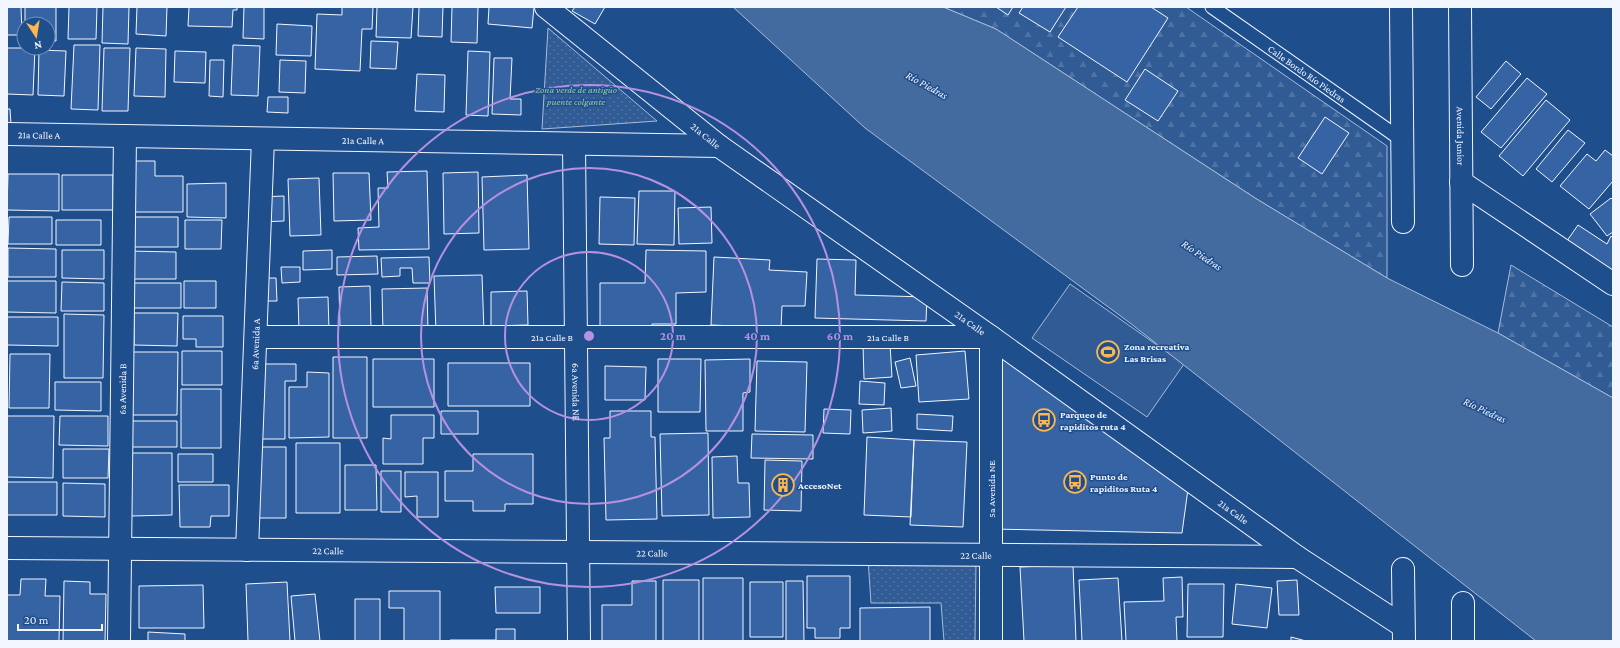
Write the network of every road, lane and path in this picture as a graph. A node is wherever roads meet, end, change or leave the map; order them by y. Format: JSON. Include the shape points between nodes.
{"nodes":[{"id":1,"x":546,"y":7,"type":"edge"},
{"id":2,"x":1212,"y":7,"type":"edge"},
{"id":3,"x":1401,"y":7,"type":"edge"},
{"id":4,"x":1460,"y":7,"type":"edge"},
{"id":5,"x":7,"y":134,"type":"edge"},
{"id":6,"x":125,"y":136,"type":"junction"},
{"id":7,"x":263,"y":139,"type":"junction"},
{"id":8,"x":1402,"y":140,"type":"junction"},
{"id":9,"x":574,"y":144,"type":"junction"},
{"id":10,"x":719,"y":146,"type":"junction"},
{"id":11,"x":1462,"y":182,"type":"junction"},
{"id":12,"x":1403,"y":222,"type":"dead end"},
{"id":13,"x":1462,"y":265,"type":"dead end"},
{"id":14,"x":1613,"y":284,"type":"edge"},
{"id":15,"x":256,"y":337,"type":"junction"},
{"id":16,"x":576,"y":337,"type":"junction"},
{"id":17,"x":991,"y":338,"type":"junction"},
{"id":18,"x":7,"y":548,"type":"edge"},
{"id":19,"x":121,"y":549,"type":"junction"},
{"id":20,"x":247,"y":550,"type":"junction"},
{"id":21,"x":578,"y":552,"type":"junction"},
{"id":22,"x":991,"y":555,"type":"junction"},
{"id":23,"x":1297,"y":557,"type":"junction"},
{"id":24,"x":1403,"y":569,"type":"dead end"},
{"id":25,"x":1463,"y":603,"type":"dead end"},
{"id":26,"x":1403,"y":633,"type":"edge"},
{"id":27,"x":119,"y":641,"type":"edge"},
{"id":28,"x":579,"y":641,"type":"edge"},
{"id":29,"x":991,"y":641,"type":"edge"},
{"id":30,"x":1463,"y":641,"type":"edge"}],
"edges":[{"from":1,"to":10,"type":"street","name":"21a Calle"},
{"from":2,"to":8,"type":"lane","name":"Calle Bordo Río Piedras"},
{"from":3,"to":8,"type":"street"},
{"from":4,"to":11,"type":"street","name":"Avenida Junior"},
{"from":5,"to":6,"type":"street","name":"21a Calle A"},
{"from":6,"to":7,"type":"street","name":"21a Calle A"},
{"from":6,"to":19,"type":"street","name":"6a Avenida B"},
{"from":7,"to":9,"type":"street","name":"21a Calle A"},
{"from":7,"to":15,"type":"street","name":"6a Avenida A"},
{"from":8,"to":12,"type":"street"},
{"from":9,"to":10,"type":"street","name":"21a Calle A"},
{"from":9,"to":16,"type":"street","name":"6a Avenida NE"},
{"from":10,"to":17,"type":"street","name":"21a Calle"},
{"from":11,"to":13,"type":"street","name":"Avenida Junior"},
{"from":11,"to":14,"type":"street"},
{"from":15,"to":16,"type":"street","name":"21a Calle B"},
{"from":15,"to":20,"type":"street","name":"6a Avenida A"},
{"from":16,"to":17,"type":"street","name":"21a Calle B"},
{"from":16,"to":21,"type":"street","name":"6a Avenida NE"},
{"from":17,"to":22,"type":"street","name":"5a Avenida NE"},
{"from":17,"to":23,"type":"street","name":"21a Calle"},
{"from":18,"to":19,"type":"street","name":"22 Calle"},
{"from":19,"to":20,"type":"street","name":"22 Calle"},
{"from":19,"to":27,"type":"street","name":"6a Avenida B"},
{"from":20,"to":21,"type":"street","name":"22 Calle"},
{"from":21,"to":22,"type":"street","name":"22 Calle"},
{"from":21,"to":28,"type":"street","name":"6a Avenida NE"},
{"from":22,"to":23,"type":"street","name":"22 Calle"},
{"from":22,"to":29,"type":"street","name":"5a Avenida NE"},
{"from":23,"to":26,"type":"street","name":"21a Calle"},
{"from":24,"to":26,"type":"street"},
{"from":25,"to":30,"type":"street"}]}
